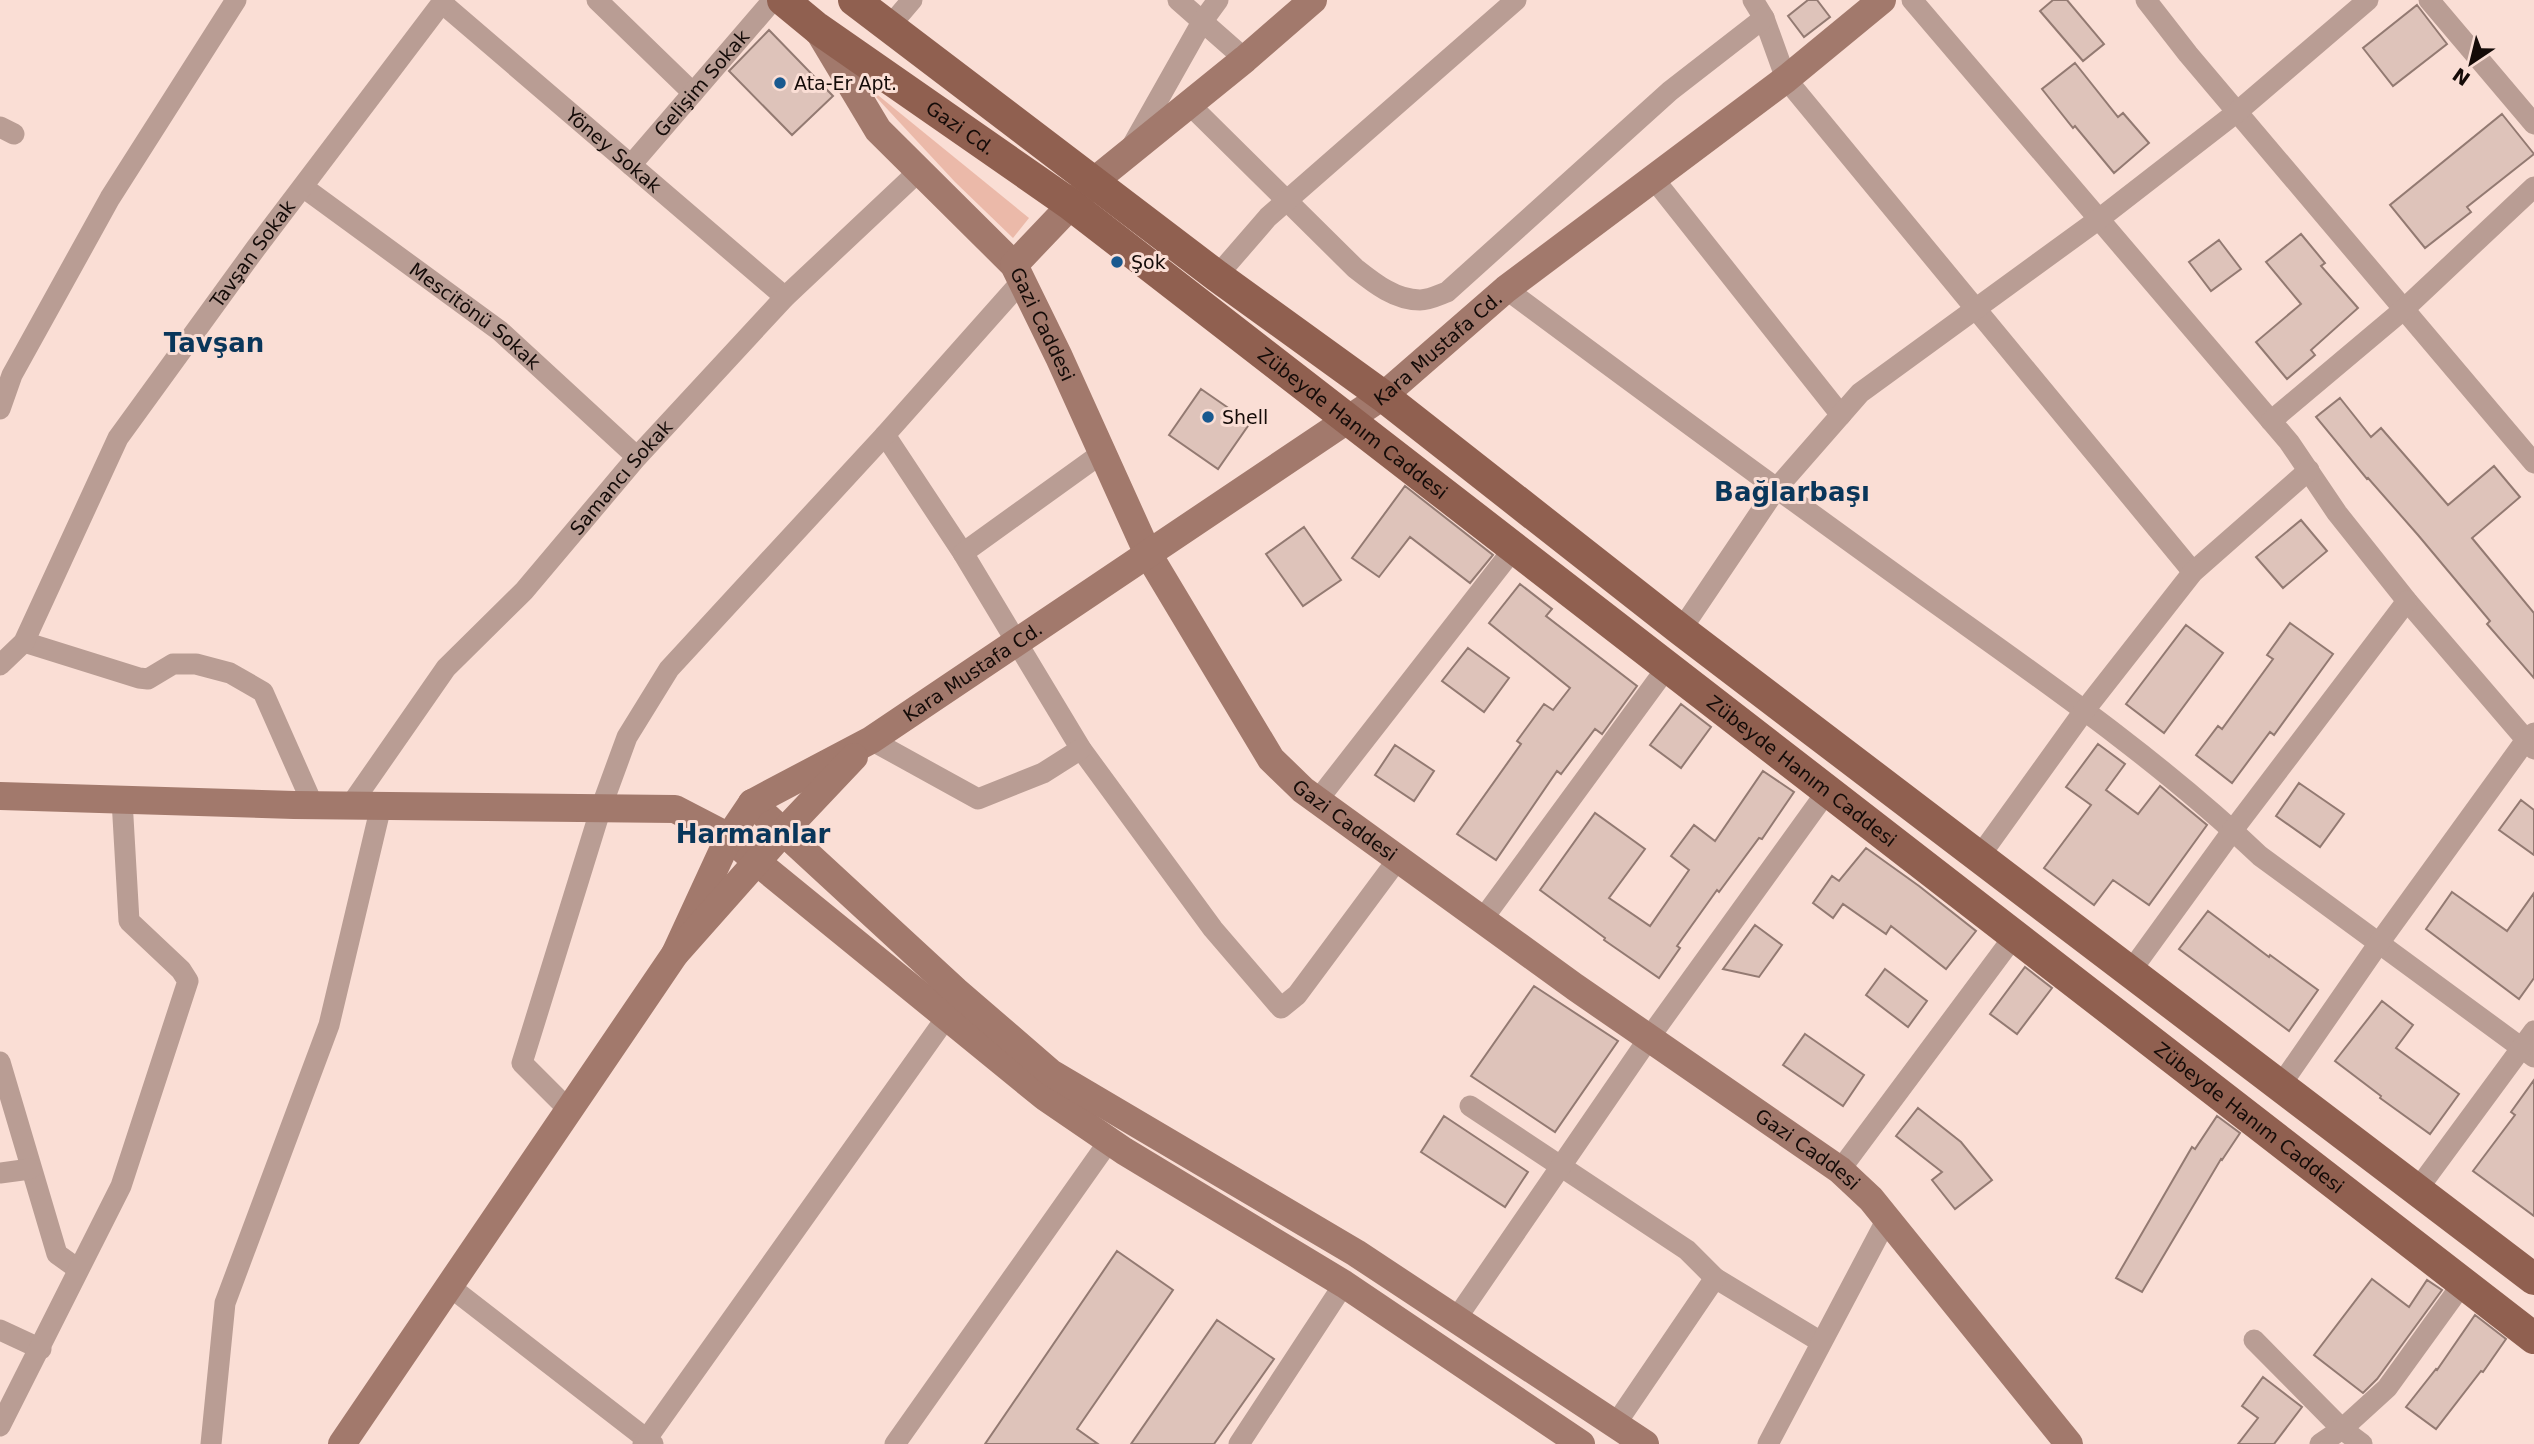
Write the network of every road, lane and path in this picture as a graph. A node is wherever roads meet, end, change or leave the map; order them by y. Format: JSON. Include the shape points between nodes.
{"nodes":[{"id":1,"x":210,"y":0,"type":"edge"},
{"id":2,"x":597,"y":0,"type":"edge"},
{"id":3,"x":773,"y":0,"type":"edge"},
{"id":4,"x":783,"y":0,"type":"edge"},
{"id":5,"x":854,"y":0,"type":"edge"},
{"id":6,"x":912,"y":0,"type":"edge"},
{"id":7,"x":1178,"y":0,"type":"edge"},
{"id":8,"x":1218,"y":0,"type":"edge"},
{"id":9,"x":1313,"y":0,"type":"edge"},
{"id":10,"x":1516,"y":0,"type":"edge"},
{"id":11,"x":1753,"y":0,"type":"edge"},
{"id":12,"x":1882,"y":0,"type":"edge"},
{"id":13,"x":1912,"y":0,"type":"edge"},
{"id":14,"x":2146,"y":0,"type":"edge"},
{"id":15,"x":2368,"y":0,"type":"edge"},
{"id":16,"x":2429,"y":0,"type":"edge"},
{"id":17,"x":443,"y":2,"type":"edge"},
{"id":18,"x":232,"y":6,"type":"edge"},
{"id":19,"x":1765,"y":18,"type":"junction"},
{"id":20,"x":1202,"y":22,"type":"junction"},
{"id":21,"x":889,"y":27,"type":"junction"},
{"id":22,"x":817,"y":28,"type":"junction"},
{"id":23,"x":1245,"y":60,"type":"junction"},
{"id":24,"x":1786,"y":79,"type":"junction"},
{"id":25,"x":693,"y":93,"type":"junction"},
{"id":26,"x":1189,"y":104,"type":"junction"},
{"id":27,"x":2236,"y":112,"type":"junction"},
{"id":28,"x":2534,"y":124,"type":"edge"},
{"id":29,"x":1127,"y":154,"type":"junction"},
{"id":30,"x":631,"y":165,"type":"junction"},
{"id":31,"x":919,"y":171,"type":"junction"},
{"id":32,"x":1653,"y":178,"type":"junction"},
{"id":33,"x":1093,"y":181,"type":"junction"},
{"id":34,"x":303,"y":187,"type":"junction"},
{"id":35,"x":2534,"y":187,"type":"edge"},
{"id":36,"x":1287,"y":202,"type":"junction"},
{"id":37,"x":1070,"y":204,"type":"junction"},
{"id":38,"x":2099,"y":219,"type":"junction"},
{"id":39,"x":1018,"y":273,"type":"junction"},
{"id":40,"x":1217,"y":276,"type":"junction"},
{"id":41,"x":1506,"y":289,"type":"junction"},
{"id":42,"x":785,"y":297,"type":"junction"},
{"id":43,"x":1976,"y":309,"type":"junction"},
{"id":44,"x":2403,"y":310,"type":"junction"},
{"id":45,"x":6,"y":373,"type":"edge"},
{"id":46,"x":1383,"y":396,"type":"junction"},
{"id":47,"x":0,"y":409,"type":"edge"},
{"id":48,"x":1841,"y":415,"type":"junction"},
{"id":49,"x":1349,"y":418,"type":"junction"},
{"id":50,"x":2271,"y":421,"type":"junction"},
{"id":51,"x":885,"y":435,"type":"junction"},
{"id":52,"x":1102,"y":453,"type":"junction"},
{"id":53,"x":637,"y":457,"type":"junction"},
{"id":54,"x":2534,"y":463,"type":"edge"},
{"id":55,"x":2309,"y":470,"type":"junction"},
{"id":56,"x":1776,"y":489,"type":"junction"},
{"id":57,"x":1515,"y":547,"type":"junction"},
{"id":58,"x":963,"y":553,"type":"junction"},
{"id":59,"x":1148,"y":554,"type":"junction"},
{"id":60,"x":2193,"y":572,"type":"junction"},
{"id":61,"x":2407,"y":601,"type":"junction"},
{"id":62,"x":1681,"y":630,"type":"junction"},
{"id":63,"x":1018,"y":641,"type":"junction"},
{"id":64,"x":24,"y":642,"type":"junction"},
{"id":65,"x":0,"y":665,"type":"edge"},
{"id":66,"x":1668,"y":666,"type":"junction"},
{"id":67,"x":2084,"y":711,"type":"junction"},
{"id":68,"x":871,"y":740,"type":"junction"},
{"id":69,"x":2531,"y":741,"type":"edge"},
{"id":70,"x":1081,"y":749,"type":"junction"},
{"id":71,"x":1828,"y":790,"type":"junction"},
{"id":72,"x":0,"y":796,"type":"edge"},
{"id":73,"x":122,"y":800,"type":"junction"},
{"id":74,"x":1317,"y":801,"type":"junction"},
{"id":75,"x":752,"y":803,"type":"junction"},
{"id":76,"x":313,"y":805,"type":"junction"},
{"id":77,"x":350,"y":806,"type":"junction"},
{"id":78,"x":382,"y":806,"type":"junction"},
{"id":79,"x":601,"y":808,"type":"junction"},
{"id":80,"x":2232,"y":830,"type":"junction"},
{"id":81,"x":784,"y":831,"type":"junction"},
{"id":82,"x":729,"y":837,"type":"junction"},
{"id":83,"x":1979,"y":857,"type":"junction"},
{"id":84,"x":1398,"y":859,"type":"junction"},
{"id":85,"x":757,"y":862,"type":"junction"},
{"id":86,"x":1482,"y":920,"type":"junction"},
{"id":87,"x":2015,"y":935,"type":"junction"},
{"id":88,"x":2379,"y":943,"type":"junction"},
{"id":89,"x":675,"y":954,"type":"junction"},
{"id":90,"x":2130,"y":972,"type":"junction"},
{"id":91,"x":946,"y":1018,"type":"junction"},
{"id":92,"x":1649,"y":1038,"type":"junction"},
{"id":93,"x":2530,"y":1045,"type":"edge"},
{"id":94,"x":0,"y":1062,"type":"edge"},
{"id":95,"x":2280,"y":1086,"type":"junction"},
{"id":96,"x":1470,"y":1107,"type":"dead end"},
{"id":97,"x":569,"y":1110,"type":"junction"},
{"id":98,"x":1109,"y":1140,"type":"junction"},
{"id":99,"x":30,"y":1168,"type":"junction"},
{"id":100,"x":1561,"y":1169,"type":"junction"},
{"id":101,"x":1840,"y":1170,"type":"junction"},
{"id":102,"x":0,"y":1173,"type":"edge"},
{"id":103,"x":2417,"y":1190,"type":"junction"},
{"id":104,"x":1887,"y":1219,"type":"junction"},
{"id":105,"x":78,"y":1269,"type":"junction"},
{"id":106,"x":1715,"y":1278,"type":"junction"},
{"id":107,"x":2534,"y":1279,"type":"edge"},
{"id":108,"x":2463,"y":1283,"type":"junction"},
{"id":109,"x":1344,"y":1284,"type":"junction"},
{"id":110,"x":449,"y":1286,"type":"junction"},
{"id":111,"x":1456,"y":1319,"type":"junction"},
{"id":112,"x":0,"y":1330,"type":"edge"},
{"id":113,"x":2534,"y":1338,"type":"edge"},
{"id":114,"x":2254,"y":1340,"type":"dead end"},
{"id":115,"x":1821,"y":1342,"type":"junction"},
{"id":116,"x":41,"y":1349,"type":"junction"},
{"id":117,"x":1615,"y":1424,"type":"junction"},
{"id":118,"x":0,"y":1426,"type":"edge"},
{"id":119,"x":2342,"y":1429,"type":"junction"},
{"id":120,"x":648,"y":1442,"type":"edge"},
{"id":121,"x":212,"y":1444,"type":"edge"},
{"id":122,"x":342,"y":1444,"type":"edge"},
{"id":123,"x":895,"y":1444,"type":"edge"},
{"id":124,"x":1239,"y":1444,"type":"edge"},
{"id":125,"x":1581,"y":1444,"type":"edge"},
{"id":126,"x":1645,"y":1444,"type":"edge"},
{"id":127,"x":1768,"y":1444,"type":"edge"},
{"id":128,"x":2069,"y":1444,"type":"edge"},
{"id":129,"x":2320,"y":1444,"type":"edge"},
{"id":130,"x":2362,"y":1444,"type":"edge"}],
"edges":[{"from":1,"to":18,"type":"street"},
{"from":2,"to":25,"type":"street"},
{"from":3,"to":25,"type":"street","name":"Gelişim Sokak"},
{"from":4,"to":22,"type":"main road","name":"Gazi Cd."},
{"from":5,"to":21,"type":"main road","name":"Gazi Cd."},
{"from":6,"to":21,"type":"street"},
{"from":7,"to":20,"type":"street"},
{"from":8,"to":20,"type":"street"},
{"from":9,"to":23,"type":"street"},
{"from":10,"to":36,"type":"street"},
{"from":11,"to":19,"type":"street"},
{"from":12,"to":24,"type":"street","name":"Kara Mustafa Cd."},
{"from":13,"to":38,"type":"street"},
{"from":14,"to":27,"type":"street"},
{"from":15,"to":27,"type":"street"},
{"from":16,"to":28,"type":"street"},
{"from":17,"to":30,"type":"street","name":"Yöney Sokak"},
{"from":17,"to":34,"type":"street","name":"Tavşan Sokak"},
{"from":18,"to":45,"type":"street"},
{"from":19,"to":24,"type":"street"},
{"from":19,"to":36,"type":"street","via":[[1670,91],[1447,292],[1422,300],[1377,285]]},
{"from":20,"to":23,"type":"street"},
{"from":20,"to":29,"type":"street"},
{"from":21,"to":33,"type":"main road","name":"Gazi Cd."},
{"from":22,"to":31,"type":"street","name":"Gazi Caddesi","via":[[878,130]]},
{"from":22,"to":37,"type":"main road","name":"Gazi Cd."},
{"from":23,"to":26,"type":"street"},
{"from":24,"to":32,"type":"street","name":"Kara Mustafa Cd."},
{"from":24,"to":43,"type":"street"},
{"from":25,"to":30,"type":"street","name":"Gelişim Sokak"},
{"from":26,"to":29,"type":"street"},
{"from":26,"to":36,"type":"street"},
{"from":27,"to":38,"type":"street"},
{"from":27,"to":44,"type":"street"},
{"from":29,"to":33,"type":"street"},
{"from":30,"to":42,"type":"street","name":"Yöney Sokak"},
{"from":31,"to":39,"type":"street","name":"Gazi Caddesi"},
{"from":31,"to":42,"type":"street","name":"Samancı Sokak"},
{"from":32,"to":41,"type":"street","name":"Kara Mustafa Cd."},
{"from":32,"to":48,"type":"street"},
{"from":33,"to":37,"type":"street"},
{"from":33,"to":40,"type":"main road","name":"Gazi Cd."},
{"from":34,"to":53,"type":"street","name":"Mescitönü Sokak","via":[[500,331]]},
{"from":34,"to":64,"type":"street","name":"Tavşan Sokak","via":[[118,438]]},
{"from":35,"to":44,"type":"street"},
{"from":36,"to":40,"type":"street"},
{"from":37,"to":39,"type":"street"},
{"from":37,"to":49,"type":"main road","name":"Zübeyde Hanım Caddesi"},
{"from":38,"to":43,"type":"street"},
{"from":38,"to":50,"type":"street"},
{"from":39,"to":51,"type":"street"},
{"from":39,"to":52,"type":"street","name":"Gazi Caddesi"},
{"from":40,"to":46,"type":"main road","name":"Gazi Cd."},
{"from":41,"to":46,"type":"street","name":"Kara Mustafa Cd."},
{"from":41,"to":56,"type":"street"},
{"from":42,"to":53,"type":"street","name":"Samancı Sokak"},
{"from":43,"to":48,"type":"street","via":[[1860,393]]},
{"from":43,"to":60,"type":"street"},
{"from":44,"to":50,"type":"street"},
{"from":44,"to":54,"type":"street"},
{"from":45,"to":47,"type":"street"},
{"from":46,"to":49,"type":"street","name":"Kara Mustafa Cd."},
{"from":46,"to":62,"type":"main road","name":"Gazi Cd."},
{"from":48,"to":56,"type":"street"},
{"from":49,"to":57,"type":"main road","name":"Zübeyde Hanım Caddesi"},
{"from":49,"to":59,"type":"street","name":"Kara Mustafa Cd."},
{"from":50,"to":55,"type":"street"},
{"from":51,"to":58,"type":"street"},
{"from":51,"to":79,"type":"street","via":[[669,669],[627,737]]},
{"from":52,"to":58,"type":"street"},
{"from":52,"to":59,"type":"street","name":"Gazi Caddesi"},
{"from":53,"to":77,"type":"street","name":"Samancı Sokak","via":[[524,591],[446,668]]},
{"from":55,"to":60,"type":"street"},
{"from":55,"to":61,"type":"street"},
{"from":56,"to":62,"type":"street"},
{"from":56,"to":67,"type":"street"},
{"from":57,"to":66,"type":"main road","name":"Zübeyde Hanım Caddesi"},
{"from":57,"to":74,"type":"street"},
{"from":58,"to":63,"type":"street"},
{"from":59,"to":63,"type":"street","name":"Kara Mustafa Cd."},
{"from":59,"to":74,"type":"street","name":"Gazi Caddesi","via":[[1271,759]]},
{"from":60,"to":67,"type":"street"},
{"from":61,"to":69,"type":"street"},
{"from":61,"to":80,"type":"street"},
{"from":62,"to":83,"type":"main road","name":"Gazi Cd."},
{"from":63,"to":68,"type":"street","name":"Kara Mustafa Cd."},
{"from":63,"to":70,"type":"street"},
{"from":64,"to":65,"type":"street","name":"Tavşan Sokak"},
{"from":64,"to":76,"type":"street","via":[[139,678],[148,679],[173,664],[196,664],[230,673],[264,692]]},
{"from":66,"to":71,"type":"main road","name":"Zübeyde Hanım Caddesi"},
{"from":66,"to":86,"type":"street"},
{"from":67,"to":80,"type":"street"},
{"from":67,"to":83,"type":"street"},
{"from":68,"to":70,"type":"street","via":[[978,799],[1043,773]]},
{"from":68,"to":75,"type":"street"},
{"from":68,"to":81,"type":"street"},
{"from":69,"to":88,"type":"street"},
{"from":70,"to":84,"type":"street","via":[[1213,929],[1281,1008],[1297,995]]},
{"from":71,"to":87,"type":"main road","name":"Zübeyde Hanım Caddesi"},
{"from":71,"to":92,"type":"street"},
{"from":72,"to":73,"type":"street"},
{"from":73,"to":76,"type":"street"},
{"from":73,"to":105,"type":"street","via":[[129,921],[188,981],[121,1186]]},
{"from":74,"to":84,"type":"street","name":"Gazi Caddesi"},
{"from":75,"to":81,"type":"street"},
{"from":75,"to":82,"type":"street"},
{"from":76,"to":77,"type":"street"},
{"from":77,"to":78,"type":"street"},
{"from":78,"to":79,"type":"street"},
{"from":78,"to":121,"type":"street","via":[[329,1025],[225,1303]]},
{"from":79,"to":82,"type":"street","via":[[675,809]]},
{"from":79,"to":97,"type":"street","via":[[522,1063]]},
{"from":80,"to":88,"type":"street","via":[[2260,856]]},
{"from":80,"to":90,"type":"street"},
{"from":81,"to":85,"type":"street"},
{"from":81,"to":111,"type":"street","via":[[1051,1073],[1356,1253]]},
{"from":82,"to":85,"type":"street"},
{"from":82,"to":89,"type":"street"},
{"from":83,"to":90,"type":"main road","name":"Gazi Cd."},
{"from":84,"to":86,"type":"street","name":"Gazi Caddesi"},
{"from":85,"to":89,"type":"street"},
{"from":85,"to":91,"type":"street"},
{"from":86,"to":92,"type":"street","name":"Gazi Caddesi"},
{"from":87,"to":101,"type":"street"},
{"from":87,"to":108,"type":"main road","name":"Zübeyde Hanım Caddesi"},
{"from":88,"to":93,"type":"street"},
{"from":88,"to":95,"type":"street"},
{"from":89,"to":97,"type":"street"},
{"from":90,"to":95,"type":"main road","name":"Gazi Cd."},
{"from":91,"to":98,"type":"street","via":[[1045,1097]]},
{"from":91,"to":120,"type":"street"},
{"from":92,"to":100,"type":"street"},
{"from":92,"to":101,"type":"street","name":"Gazi Caddesi"},
{"from":93,"to":103,"type":"street"},
{"from":94,"to":99,"type":"street"},
{"from":95,"to":103,"type":"main road","name":"Gazi Cd."},
{"from":96,"to":100,"type":"street"},
{"from":97,"to":110,"type":"street"},
{"from":98,"to":109,"type":"street"},
{"from":98,"to":123,"type":"street"},
{"from":99,"to":102,"type":"street"},
{"from":99,"to":105,"type":"street","via":[[57,1254]]},
{"from":100,"to":106,"type":"street","via":[[1687,1250]]},
{"from":100,"to":111,"type":"street"},
{"from":101,"to":104,"type":"street","name":"Gazi Caddesi"},
{"from":103,"to":107,"type":"main road","name":"Gazi Cd."},
{"from":104,"to":115,"type":"street"},
{"from":104,"to":128,"type":"street","name":"Gazi Caddesi"},
{"from":105,"to":116,"type":"street"},
{"from":106,"to":115,"type":"street"},
{"from":106,"to":117,"type":"street"},
{"from":108,"to":113,"type":"main road","name":"Zübeyde Hanım Caddesi"},
{"from":108,"to":119,"type":"street","via":[[2386,1388]]},
{"from":109,"to":124,"type":"street"},
{"from":109,"to":125,"type":"street"},
{"from":110,"to":120,"type":"street"},
{"from":110,"to":122,"type":"street"},
{"from":111,"to":117,"type":"street"},
{"from":112,"to":116,"type":"street"},
{"from":114,"to":119,"type":"street"},
{"from":115,"to":127,"type":"street"},
{"from":116,"to":118,"type":"street"},
{"from":117,"to":126,"type":"street"},
{"from":119,"to":129,"type":"street"},
{"from":119,"to":130,"type":"street"}]}
